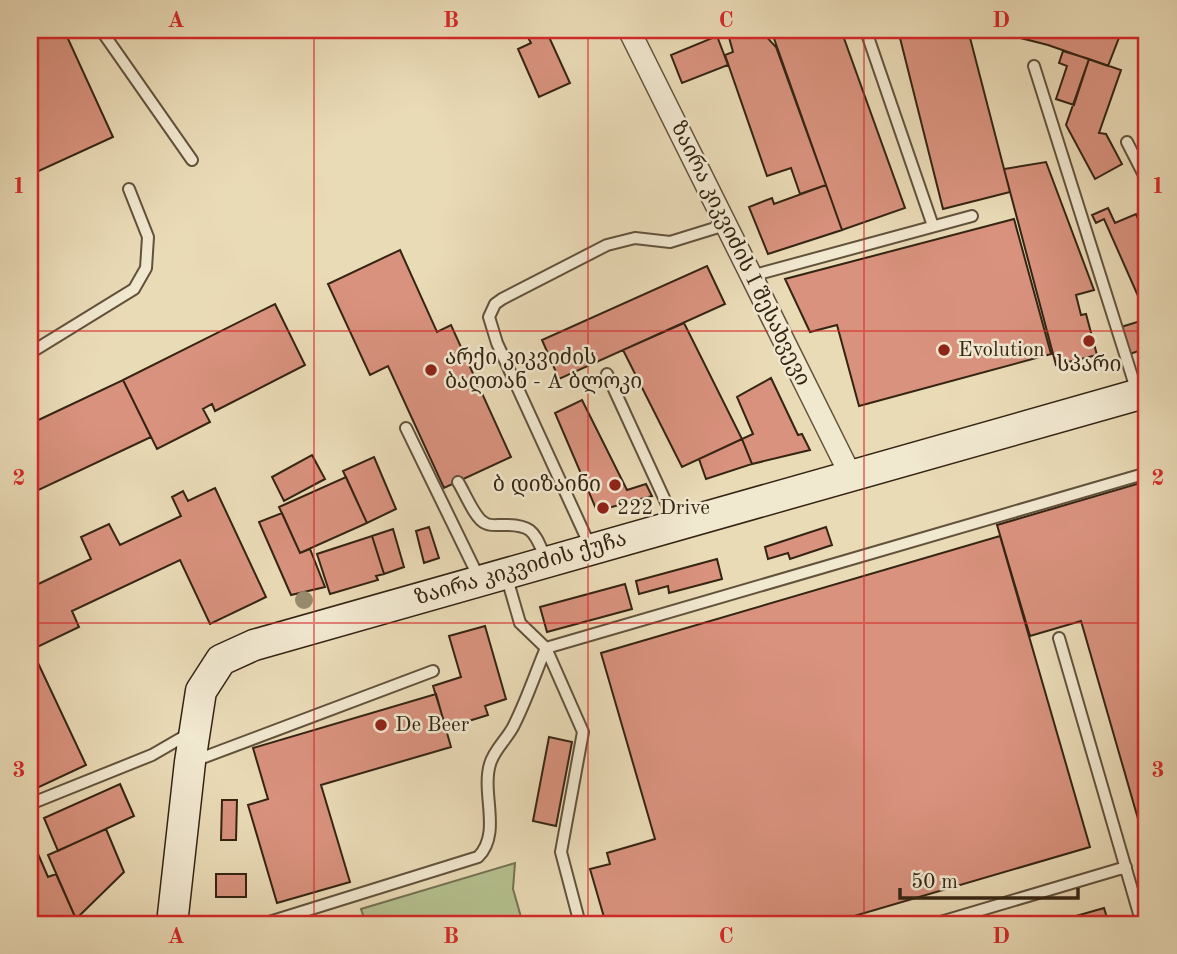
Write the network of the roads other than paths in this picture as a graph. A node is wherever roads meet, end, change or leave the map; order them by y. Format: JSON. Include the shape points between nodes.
{"nodes":[{"id":1,"x":100,"y":30,"type":"edge"},
{"id":2,"x":629,"y":30,"type":"edge"},
{"id":3,"x":866,"y":31,"type":"edge"},
{"id":4,"x":1034,"y":66,"type":"dead end"},
{"id":5,"x":1127,"y":142,"type":"dead end"},
{"id":6,"x":192,"y":160,"type":"dead end"},
{"id":7,"x":1147,"y":181,"type":"edge"},
{"id":8,"x":129,"y":189,"type":"dead end"},
{"id":9,"x":971,"y":216,"type":"dead end"},
{"id":10,"x":725,"y":225,"type":"junction"},
{"id":11,"x":933,"y":226,"type":"junction"},
{"id":12,"x":751,"y":276,"type":"junction"},
{"id":13,"x":30,"y":352,"type":"edge"},
{"id":14,"x":607,"y":374,"type":"dead end"},
{"id":15,"x":1143,"y":394,"type":"edge"},
{"id":16,"x":407,"y":428,"type":"dead end"},
{"id":17,"x":1147,"y":474,"type":"edge"},
{"id":18,"x":852,"y":478,"type":"junction"},
{"id":19,"x":458,"y":481,"type":"dead end"},
{"id":20,"x":677,"y":524,"type":"junction"},
{"id":21,"x":592,"y":549,"type":"junction"},
{"id":22,"x":547,"y":561,"type":"junction"},
{"id":23,"x":493,"y":576,"type":"junction"},
{"id":24,"x":1059,"y":638,"type":"dead end"},
{"id":25,"x":546,"y":648,"type":"junction"},
{"id":26,"x":433,"y":671,"type":"dead end"},
{"id":27,"x":194,"y":730,"type":"junction"},
{"id":28,"x":190,"y":762,"type":"junction"},
{"id":29,"x":30,"y":804,"type":"edge"},
{"id":30,"x":1126,"y":867,"type":"junction"},
{"id":31,"x":266,"y":923,"type":"edge"},
{"id":32,"x":172,"y":924,"type":"edge"},
{"id":33,"x":580,"y":924,"type":"edge"},
{"id":34,"x":934,"y":924,"type":"edge"},
{"id":35,"x":1142,"y":924,"type":"edge"}],
"edges":[{"from":1,"to":6,"type":"lane"},
{"from":2,"to":10,"type":"street","name":"ზაირა კიკვიძის I შესახვევი"},
{"from":3,"to":11,"type":"lane"},
{"from":4,"to":15,"type":"lane"},
{"from":5,"to":7,"type":"lane"},
{"from":8,"to":13,"type":"lane","via":[[148,237],[146,268],[134,289]]},
{"from":9,"to":11,"type":"lane"},
{"from":10,"to":12,"type":"street","name":"ზაირა კიკვიძის I შესახვევი"},
{"from":10,"to":21,"type":"lane","via":[[670,242],[635,238],[607,245],[502,299],[489,317]]},
{"from":11,"to":12,"type":"lane"},
{"from":12,"to":18,"type":"street","name":"ზაირა კიკვიძის I შესახვევი"},
{"from":14,"to":20,"type":"lane"},
{"from":15,"to":18,"type":"street","name":"ზაირა კიკვიძის ქუჩა"},
{"from":16,"to":23,"type":"lane"},
{"from":17,"to":25,"type":"lane"},
{"from":18,"to":20,"type":"street","name":"ზაირა კიკვიძის ქუჩა"},
{"from":19,"to":22,"type":"lane","via":[[479,520],[530,529]]},
{"from":20,"to":21,"type":"street","name":"ზაირა კიკვიძის ქუჩა"},
{"from":21,"to":22,"type":"street","name":"ზაირა კიკვიძის ქუჩა"},
{"from":22,"to":23,"type":"street","name":"ზაირა კიკვიძის ქუჩა"},
{"from":23,"to":25,"type":"lane","via":[[520,623]]},
{"from":23,"to":27,"type":"street","name":"ზაირა კიკვიძის ქუჩა","via":[[254,645],[221,660],[201,691]]},
{"from":24,"to":30,"type":"lane"},
{"from":25,"to":31,"type":"lane","via":[[512,729],[490,764],[489,838],[478,857]]},
{"from":25,"to":33,"type":"lane","via":[[583,732],[561,852]]},
{"from":26,"to":28,"type":"lane"},
{"from":27,"to":28,"type":"street"},
{"from":27,"to":29,"type":"lane","via":[[152,755]]},
{"from":28,"to":32,"type":"street"},
{"from":30,"to":34,"type":"lane"},
{"from":30,"to":35,"type":"lane"}]}
